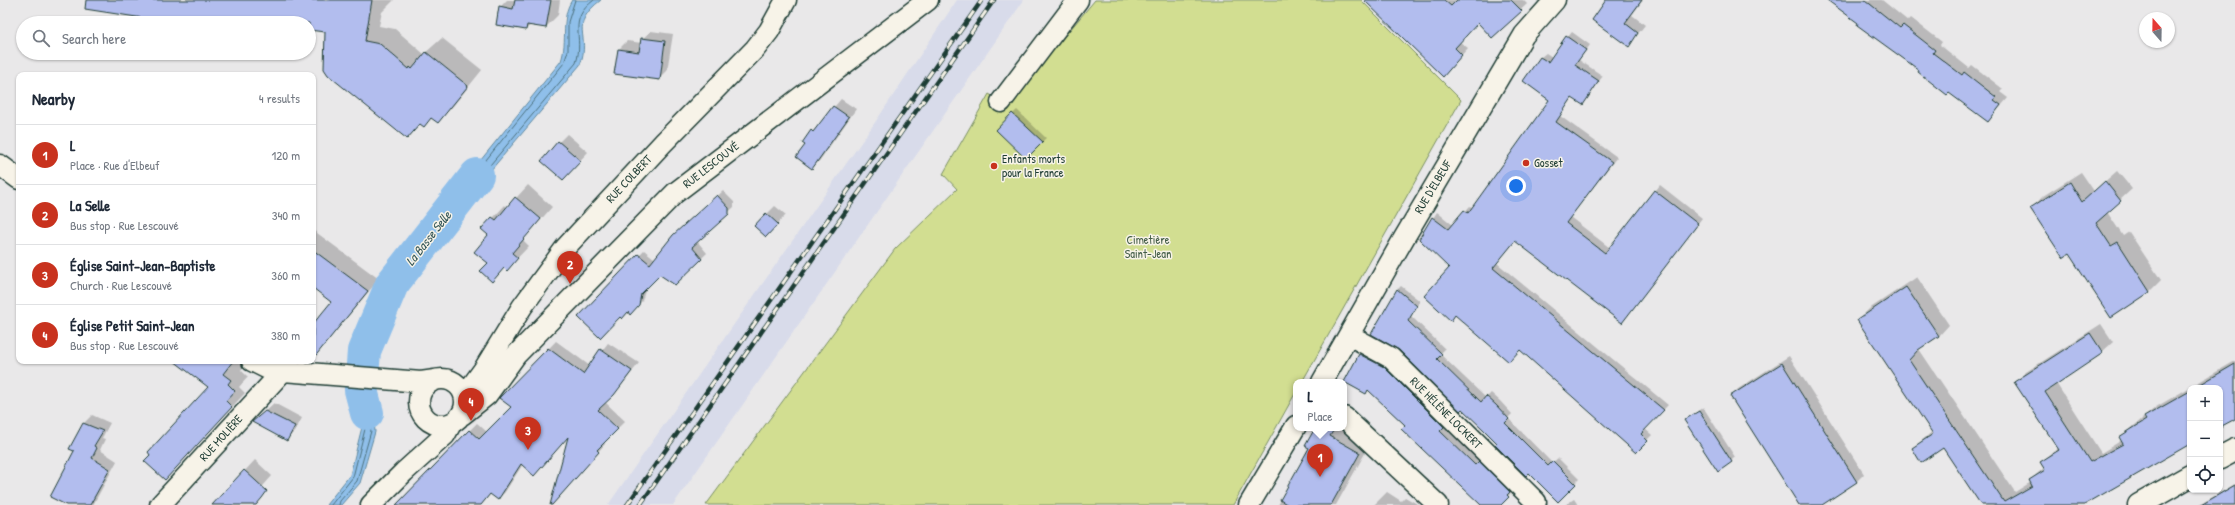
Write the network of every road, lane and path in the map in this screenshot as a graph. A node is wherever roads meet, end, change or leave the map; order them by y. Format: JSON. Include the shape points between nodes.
{"nodes":[{"id":1,"x":786,"y":0,"type":"edge"},
{"id":2,"x":928,"y":0,"type":"edge"},
{"id":3,"x":1078,"y":0,"type":"edge"},
{"id":4,"x":1555,"y":0,"type":"edge"},
{"id":5,"x":1001,"y":102,"type":"dead end"},
{"id":6,"x":0,"y":164,"type":"edge"},
{"id":7,"x":16,"y":177,"type":"edge"},
{"id":8,"x":1349,"y":335,"type":"junction"},
{"id":9,"x":516,"y":355,"type":"junction"},
{"id":10,"x":259,"y":364,"type":"edge"},
{"id":11,"x":484,"y":369,"type":"junction"},
{"id":12,"x":283,"y":371,"type":"junction"},
{"id":13,"x":388,"y":379,"type":"junction"},
{"id":14,"x":1324,"y":379,"type":"edge"},
{"id":15,"x":451,"y":386,"type":"junction"},
{"id":16,"x":421,"y":409,"type":"junction"},
{"id":17,"x":457,"y":420,"type":"junction"},
{"id":18,"x":1347,"y":420,"type":"edge"},
{"id":19,"x":1293,"y":431,"type":"edge"},
{"id":20,"x":2235,"y":450,"type":"edge"},
{"id":21,"x":2222,"y":457,"type":"edge"},
{"id":22,"x":404,"y":472,"type":"junction"},
{"id":23,"x":2187,"y":478,"type":"edge"},
{"id":24,"x":1536,"y":502,"type":"dead end"},
{"id":25,"x":160,"y":505,"type":"edge"},
{"id":26,"x":371,"y":505,"type":"edge"},
{"id":27,"x":1249,"y":505,"type":"edge"},
{"id":28,"x":1438,"y":505,"type":"edge"},
{"id":29,"x":2138,"y":505,"type":"edge"}],
"edges":[{"from":1,"to":11,"type":"street","name":"RUE COLBERT","via":[[769,31],[755,49],[566,247],[522,307]]},
{"from":2,"to":9,"type":"street","name":"RUE LESCOUVÉ","via":[[675,193]]},
{"from":3,"to":5,"type":"street"},
{"from":4,"to":8,"type":"street","name":"RUE D'ELBEUF","via":[[1524,35]]},
{"from":6,"to":7,"type":"street"},
{"from":8,"to":14,"type":"street","name":"RUE D'ELBEUF"},
{"from":8,"to":24,"type":"street","name":"RUE HÉLÈNE LOCKERT","via":[[1391,358]]},
{"from":9,"to":11,"type":"street","name":"RUE LESCOUVÉ"},
{"from":9,"to":17,"type":"street","name":"RUE LESCOUVÉ","via":[[487,396]]},
{"from":10,"to":12,"type":"street"},
{"from":11,"to":15,"type":"street"},
{"from":12,"to":13,"type":"street"},
{"from":12,"to":25,"type":"street","name":"RUE MOLIÈRE"},
{"from":13,"to":15,"type":"street"},
{"from":13,"to":16,"type":"street"},
{"from":15,"to":16,"type":"street","via":[[426,386]]},
{"from":15,"to":17,"type":"street","via":[[466,405]]},
{"from":16,"to":17,"type":"street","via":[[436,425]]},
{"from":16,"to":22,"type":"street","via":[[424,431]]},
{"from":17,"to":22,"type":"street","via":[[445,435]]},
{"from":18,"to":28,"type":"street"},
{"from":19,"to":27,"type":"street"},
{"from":20,"to":21,"type":"main road"},
{"from":22,"to":26,"type":"street"},
{"from":23,"to":29,"type":"main road"}]}
